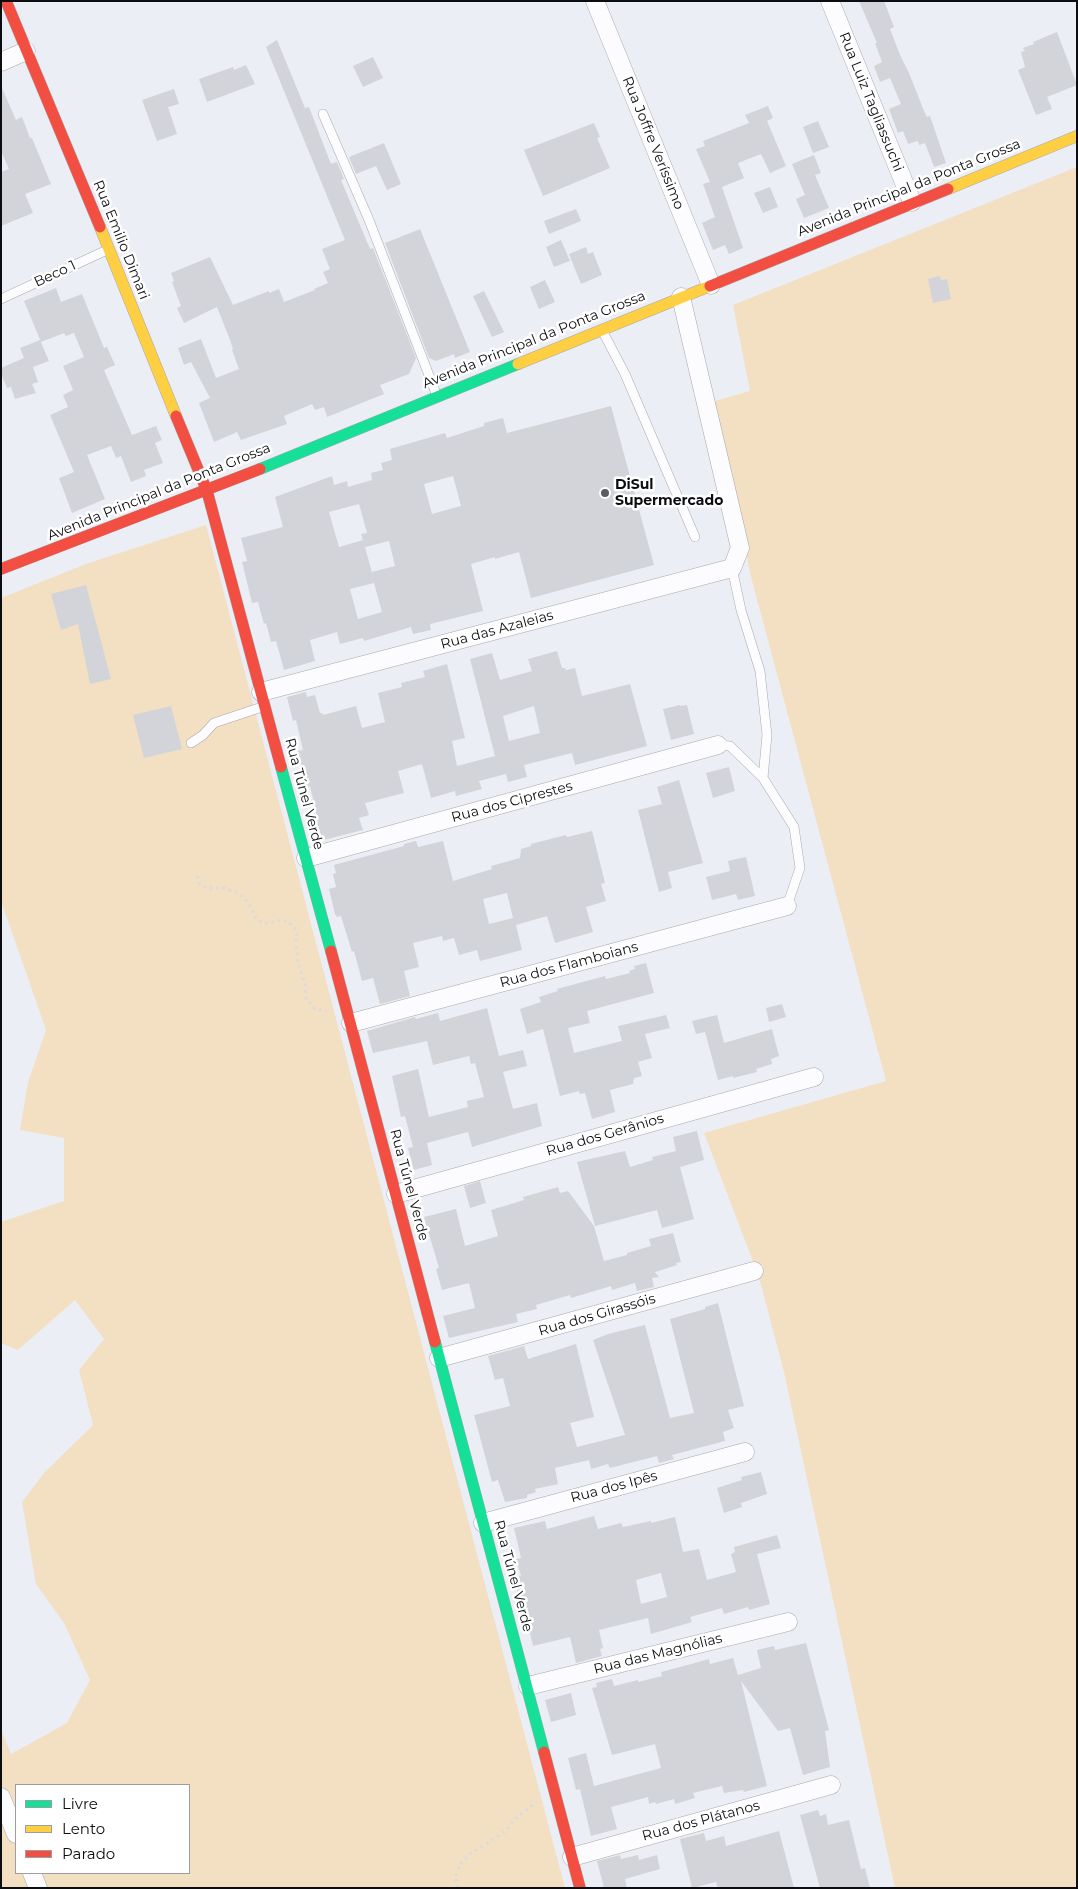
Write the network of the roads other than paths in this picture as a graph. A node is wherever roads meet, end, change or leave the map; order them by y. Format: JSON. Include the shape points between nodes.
{"nodes":[{"id":1,"x":6,"y":1,"type":"edge"},
{"id":2,"x":595,"y":1,"type":"edge"},
{"id":3,"x":830,"y":1,"type":"edge"},
{"id":4,"x":26,"y":52,"type":"junction"},
{"id":5,"x":1,"y":62,"type":"edge"},
{"id":6,"x":323,"y":114,"type":"dead end"},
{"id":7,"x":1077,"y":136,"type":"edge"},
{"id":8,"x":912,"y":202,"type":"junction"},
{"id":9,"x":109,"y":248,"type":"junction"},
{"id":10,"x":711,"y":285,"type":"junction"},
{"id":11,"x":681,"y":297,"type":"junction"},
{"id":12,"x":1,"y":299,"type":"edge"},
{"id":13,"x":601,"y":329,"type":"junction"},
{"id":14,"x":438,"y":396,"type":"junction"},
{"id":15,"x":207,"y":490,"type":"junction"},
{"id":16,"x":695,"y":537,"type":"dead end"},
{"id":17,"x":732,"y":568,"type":"junction"},
{"id":18,"x":1,"y":569,"type":"edge"},
{"id":19,"x":263,"y":699,"type":"junction"},
{"id":20,"x":191,"y":743,"type":"dead end"},
{"id":21,"x":718,"y":745,"type":"joint"},
{"id":22,"x":763,"y":778,"type":"junction"},
{"id":23,"x":306,"y":858,"type":"junction"},
{"id":24,"x":787,"y":906,"type":"joint"},
{"id":25,"x":349,"y":1018,"type":"junction"},
{"id":26,"x":814,"y":1077,"type":"dead end"},
{"id":27,"x":396,"y":1194,"type":"junction"},
{"id":28,"x":754,"y":1271,"type":"dead end"},
{"id":29,"x":439,"y":1358,"type":"junction"},
{"id":30,"x":745,"y":1452,"type":"dead end"},
{"id":31,"x":484,"y":1523,"type":"junction"},
{"id":32,"x":788,"y":1622,"type":"dead end"},
{"id":33,"x":528,"y":1686,"type":"junction"},
{"id":34,"x":831,"y":1785,"type":"dead end"},
{"id":35,"x":1,"y":1797,"type":"edge"},
{"id":36,"x":15,"y":1832,"type":"edge"},
{"id":37,"x":572,"y":1857,"type":"junction"},
{"id":38,"x":32,"y":1874,"type":"edge"},
{"id":39,"x":38,"y":1888,"type":"edge"},
{"id":40,"x":580,"y":1888,"type":"edge"}],
"edges":[{"from":1,"to":4,"type":"street","name":"Rua Emilio Dimari"},
{"from":2,"to":10,"type":"street","name":"Rua Joffre Veríssimo"},
{"from":3,"to":8,"type":"street","name":"Rua Luiz Tagliassuchi"},
{"from":4,"to":5,"type":"street"},
{"from":4,"to":9,"type":"street","name":"Rua Emilio Dimari"},
{"from":6,"to":14,"type":"lane","via":[[369,220]]},
{"from":7,"to":8,"type":"street","name":"Avenida Principal da Ponta Grossa"},
{"from":8,"to":10,"type":"street","name":"Avenida Principal da Ponta Grossa"},
{"from":9,"to":12,"type":"lane","name":"Beco 1"},
{"from":9,"to":15,"type":"street","name":"Rua Emilio Dimari"},
{"from":10,"to":11,"type":"street","name":"Avenida Principal da Ponta Grossa"},
{"from":11,"to":13,"type":"street","name":"Avenida Principal da Ponta Grossa"},
{"from":11,"to":17,"type":"street","via":[[740,548]]},
{"from":13,"to":14,"type":"street","name":"Avenida Principal da Ponta Grossa"},
{"from":13,"to":16,"type":"lane","via":[[625,374]]},
{"from":14,"to":15,"type":"street","name":"Avenida Principal da Ponta Grossa"},
{"from":15,"to":18,"type":"street","name":"Avenida Principal da Ponta Grossa"},
{"from":15,"to":19,"type":"street","name":"Rua Túnel Verde"},
{"from":17,"to":19,"type":"street","name":"Rua das Azaleias"},
{"from":17,"to":22,"type":"lane","via":[[760,671],[767,735]]},
{"from":19,"to":20,"type":"lane","via":[[214,723]]},
{"from":19,"to":23,"type":"street","name":"Rua Túnel Verde"},
{"from":21,"to":22,"type":"lane","via":[[730,746]]},
{"from":21,"to":23,"type":"street","name":"Rua dos Ciprestes"},
{"from":22,"to":24,"type":"lane","via":[[794,827],[800,868]]},
{"from":23,"to":25,"type":"street","name":"Rua Túnel Verde"},
{"from":24,"to":25,"type":"street","name":"Rua dos Flamboians"},
{"from":25,"to":27,"type":"street","name":"Rua Túnel Verde"},
{"from":26,"to":27,"type":"street","name":"Rua dos Gerânios"},
{"from":27,"to":29,"type":"street","name":"Rua Túnel Verde"},
{"from":28,"to":29,"type":"street","name":"Rua dos Girassóis"},
{"from":29,"to":31,"type":"street","name":"Rua Túnel Verde"},
{"from":30,"to":31,"type":"street","name":"Rua dos Ipês"},
{"from":31,"to":33,"type":"street","name":"Rua Túnel Verde"},
{"from":32,"to":33,"type":"street","name":"Rua das Magnólias"},
{"from":33,"to":37,"type":"street","name":"Rua Túnel Verde"},
{"from":34,"to":37,"type":"street","name":"Rua dos Plátanos"},
{"from":35,"to":36,"type":"street"},
{"from":37,"to":40,"type":"street","name":"Rua Túnel Verde"},
{"from":38,"to":39,"type":"street"}]}
